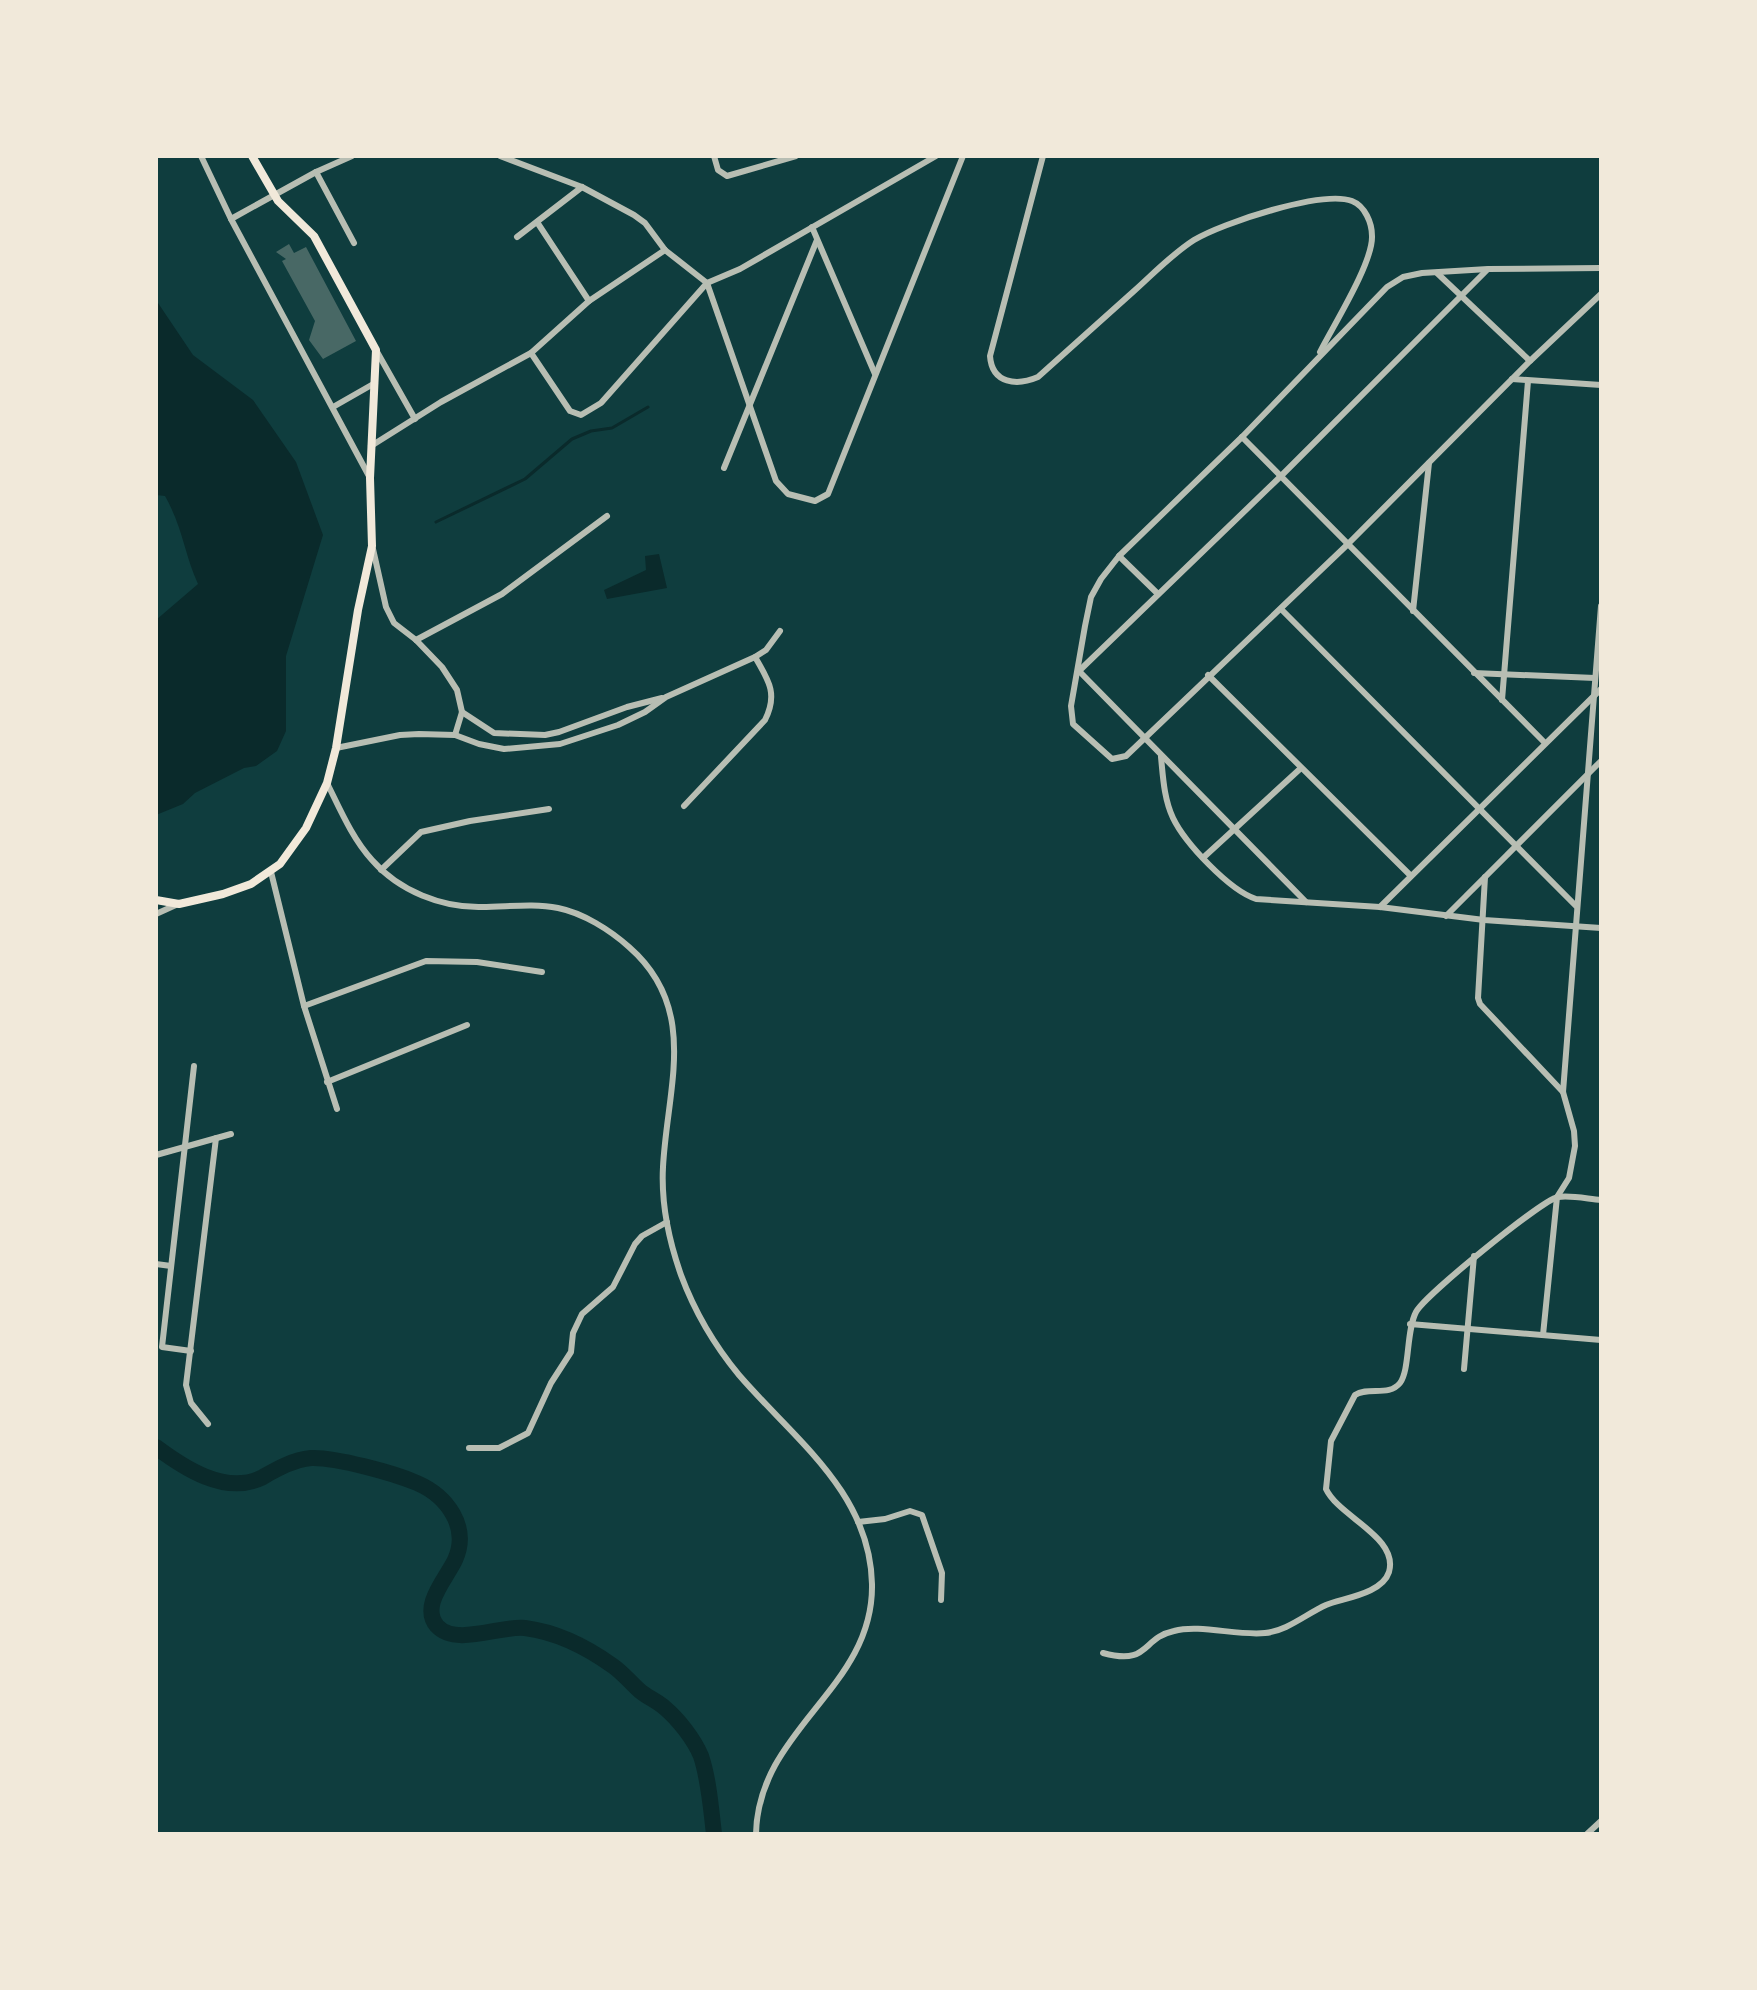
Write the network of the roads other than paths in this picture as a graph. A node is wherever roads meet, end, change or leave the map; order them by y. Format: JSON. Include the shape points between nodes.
{"nodes":[{"id":1,"x":201,"y":156,"type":"edge"},
{"id":2,"x":252,"y":156,"type":"edge"},
{"id":3,"x":352,"y":156,"type":"edge"},
{"id":4,"x":500,"y":156,"type":"edge"},
{"id":5,"x":714,"y":156,"type":"edge"},
{"id":6,"x":796,"y":156,"type":"edge"},
{"id":7,"x":936,"y":156,"type":"edge"},
{"id":8,"x":963,"y":156,"type":"edge"},
{"id":9,"x":1043,"y":156,"type":"edge"},
{"id":10,"x":316,"y":172,"type":"junction"},
{"id":11,"x":582,"y":187,"type":"junction"},
{"id":12,"x":275,"y":195,"type":"junction"},
{"id":13,"x":231,"y":219,"type":"junction"},
{"id":14,"x":537,"y":222,"type":"junction"},
{"id":15,"x":812,"y":227,"type":"junction"},
{"id":16,"x":517,"y":237,"type":"dead end"},
{"id":17,"x":817,"y":240,"type":"junction"},
{"id":18,"x":354,"y":243,"type":"dead end"},
{"id":19,"x":665,"y":250,"type":"junction"},
{"id":20,"x":1601,"y":268,"type":"edge"},
{"id":21,"x":1488,"y":269,"type":"junction"},
{"id":22,"x":1437,"y":273,"type":"junction"},
{"id":23,"x":707,"y":283,"type":"junction"},
{"id":24,"x":1601,"y":294,"type":"edge"},
{"id":25,"x":1463,"y":297,"type":"junction"},
{"id":26,"x":589,"y":301,"type":"junction"},
{"id":27,"x":376,"y":350,"type":"junction"},
{"id":28,"x":531,"y":353,"type":"junction"},
{"id":29,"x":1317,"y":358,"type":"junction"},
{"id":30,"x":1530,"y":361,"type":"junction"},
{"id":31,"x":875,"y":374,"type":"junction"},
{"id":32,"x":1512,"y":379,"type":"junction"},
{"id":33,"x":1528,"y":381,"type":"junction"},
{"id":34,"x":375,"y":383,"type":"junction"},
{"id":35,"x":1601,"y":385,"type":"edge"},
{"id":36,"x":333,"y":407,"type":"junction"},
{"id":37,"x":750,"y":411,"type":"junction"},
{"id":38,"x":415,"y":419,"type":"junction"},
{"id":39,"x":1242,"y":437,"type":"junction"},
{"id":40,"x":371,"y":446,"type":"junction"},
{"id":41,"x":1429,"y":463,"type":"junction"},
{"id":42,"x":724,"y":468,"type":"dead end"},
{"id":43,"x":1281,"y":476,"type":"junction"},
{"id":44,"x":370,"y":478,"type":"junction"},
{"id":45,"x":607,"y":516,"type":"dead end"},
{"id":46,"x":1348,"y":544,"type":"junction"},
{"id":47,"x":372,"y":546,"type":"junction"},
{"id":48,"x":1119,"y":556,"type":"junction"},
{"id":49,"x":1158,"y":594,"type":"junction"},
{"id":50,"x":1601,"y":606,"type":"edge"},
{"id":51,"x":1281,"y":609,"type":"junction"},
{"id":52,"x":1413,"y":611,"type":"junction"},
{"id":53,"x":780,"y":631,"type":"dead end"},
{"id":54,"x":416,"y":640,"type":"junction"},
{"id":55,"x":755,"y":657,"type":"junction"},
{"id":56,"x":1079,"y":671,"type":"junction"},
{"id":57,"x":1474,"y":673,"type":"junction"},
{"id":58,"x":1208,"y":675,"type":"junction"},
{"id":59,"x":1503,"y":676,"type":"junction"},
{"id":60,"x":1595,"y":678,"type":"junction"},
{"id":61,"x":1601,"y":689,"type":"edge"},
{"id":62,"x":1594,"y":696,"type":"junction"},
{"id":63,"x":666,"y":697,"type":"junction"},
{"id":64,"x":1501,"y":701,"type":"junction"},
{"id":65,"x":462,"y":712,"type":"junction"},
{"id":66,"x":571,"y":728,"type":"junction"},
{"id":67,"x":484,"y":729,"type":"junction"},
{"id":68,"x":455,"y":735,"type":"junction"},
{"id":69,"x":1144,"y":739,"type":"junction"},
{"id":70,"x":575,"y":740,"type":"junction"},
{"id":71,"x":1545,"y":743,"type":"junction"},
{"id":72,"x":479,"y":744,"type":"junction"},
{"id":73,"x":336,"y":748,"type":"junction"},
{"id":74,"x":1161,"y":757,"type":"junction"},
{"id":75,"x":1601,"y":761,"type":"edge"},
{"id":76,"x":1301,"y":768,"type":"junction"},
{"id":77,"x":1586,"y":776,"type":"junction"},
{"id":78,"x":327,"y":783,"type":"junction"},
{"id":79,"x":684,"y":806,"type":"dead end"},
{"id":80,"x":549,"y":809,"type":"dead end"},
{"id":81,"x":1478,"y":809,"type":"junction"},
{"id":82,"x":1234,"y":830,"type":"junction"},
{"id":83,"x":1516,"y":846,"type":"junction"},
{"id":84,"x":1204,"y":857,"type":"junction"},
{"id":85,"x":381,"y":870,"type":"junction"},
{"id":86,"x":271,"y":872,"type":"junction"},
{"id":87,"x":1410,"y":875,"type":"junction"},
{"id":88,"x":1485,"y":877,"type":"junction"},
{"id":89,"x":156,"y":900,"type":"edge"},
{"id":90,"x":1306,"y":902,"type":"junction"},
{"id":91,"x":179,"y":904,"type":"junction"},
{"id":92,"x":1576,"y":906,"type":"junction"},
{"id":93,"x":1380,"y":907,"type":"junction"},
{"id":94,"x":156,"y":914,"type":"edge"},
{"id":95,"x":1446,"y":916,"type":"junction"},
{"id":96,"x":1484,"y":920,"type":"junction"},
{"id":97,"x":1574,"y":925,"type":"junction"},
{"id":98,"x":1601,"y":928,"type":"edge"},
{"id":99,"x":542,"y":972,"type":"dead end"},
{"id":100,"x":304,"y":1006,"type":"junction"},
{"id":101,"x":467,"y":1025,"type":"dead end"},
{"id":102,"x":194,"y":1066,"type":"dead end"},
{"id":103,"x":327,"y":1082,"type":"junction"},
{"id":104,"x":1563,"y":1092,"type":"junction"},
{"id":105,"x":337,"y":1109,"type":"dead end"},
{"id":106,"x":231,"y":1134,"type":"dead end"},
{"id":107,"x":216,"y":1138,"type":"junction"},
{"id":108,"x":186,"y":1147,"type":"junction"},
{"id":109,"x":156,"y":1155,"type":"edge"},
{"id":110,"x":1557,"y":1197,"type":"junction"},
{"id":111,"x":1601,"y":1200,"type":"edge"},
{"id":112,"x":667,"y":1222,"type":"junction"},
{"id":113,"x":1474,"y":1256,"type":"junction"},
{"id":114,"x":156,"y":1264,"type":"edge"},
{"id":115,"x":171,"y":1266,"type":"junction"},
{"id":116,"x":1410,"y":1324,"type":"junction"},
{"id":117,"x":1467,"y":1330,"type":"junction"},
{"id":118,"x":1543,"y":1335,"type":"junction"},
{"id":119,"x":1601,"y":1340,"type":"edge"},
{"id":120,"x":191,"y":1351,"type":"junction"},
{"id":121,"x":1464,"y":1369,"type":"dead end"},
{"id":122,"x":208,"y":1424,"type":"dead end"},
{"id":123,"x":469,"y":1448,"type":"dead end"},
{"id":124,"x":858,"y":1522,"type":"junction"},
{"id":125,"x":941,"y":1600,"type":"dead end"},
{"id":126,"x":1103,"y":1653,"type":"dead end"},
{"id":127,"x":1601,"y":1821,"type":"edge"},
{"id":128,"x":756,"y":1834,"type":"edge"},
{"id":129,"x":1587,"y":1834,"type":"edge"}],
"edges":[{"from":1,"to":13,"type":"street"},
{"from":2,"to":12,"type":"main road"},
{"from":3,"to":10,"type":"street"},
{"from":4,"to":11,"type":"street"},
{"from":5,"to":6,"type":"street","via":[[718,170],[727,176]]},
{"from":7,"to":15,"type":"street"},
{"from":8,"to":31,"type":"street"},
{"from":9,"to":29,"type":"street","via":[[990,356],[1004,380],[1020,384],[1038,377],[1177,253],[1209,231],[1250,214],[1349,199],[1365,211],[1373,236],[1370,255]]},
{"from":10,"to":12,"type":"street"},
{"from":10,"to":18,"type":"street"},
{"from":11,"to":14,"type":"street"},
{"from":11,"to":19,"type":"street","via":[[645,223]]},
{"from":12,"to":13,"type":"street"},
{"from":12,"to":27,"type":"main road","via":[[314,236]]},
{"from":13,"to":36,"type":"street"},
{"from":14,"to":16,"type":"street"},
{"from":14,"to":26,"type":"street"},
{"from":15,"to":17,"type":"street"},
{"from":15,"to":23,"type":"street"},
{"from":17,"to":31,"type":"street"},
{"from":17,"to":37,"type":"street"},
{"from":19,"to":23,"type":"street"},
{"from":19,"to":26,"type":"street"},
{"from":20,"to":21,"type":"street"},
{"from":21,"to":22,"type":"street"},
{"from":21,"to":25,"type":"street"},
{"from":22,"to":25,"type":"street"},
{"from":22,"to":29,"type":"street","via":[[1403,277],[1387,287]]},
{"from":23,"to":28,"type":"street","via":[[601,403],[581,415],[570,411]]},
{"from":23,"to":37,"type":"street"},
{"from":24,"to":30,"type":"street"},
{"from":25,"to":30,"type":"street"},
{"from":25,"to":43,"type":"street"},
{"from":26,"to":28,"type":"street"},
{"from":27,"to":34,"type":"main road"},
{"from":27,"to":38,"type":"street"},
{"from":28,"to":38,"type":"street"},
{"from":29,"to":39,"type":"street"},
{"from":30,"to":32,"type":"street"},
{"from":31,"to":37,"type":"street","via":[[828,494],[815,501],[781,488]]},
{"from":32,"to":33,"type":"street"},
{"from":32,"to":41,"type":"street"},
{"from":33,"to":35,"type":"street"},
{"from":33,"to":59,"type":"street"},
{"from":34,"to":36,"type":"street"},
{"from":34,"to":40,"type":"main road"},
{"from":36,"to":44,"type":"street"},
{"from":37,"to":42,"type":"street"},
{"from":38,"to":40,"type":"street"},
{"from":39,"to":43,"type":"street"},
{"from":39,"to":48,"type":"street"},
{"from":40,"to":44,"type":"main road"},
{"from":41,"to":46,"type":"street"},
{"from":41,"to":52,"type":"street"},
{"from":43,"to":46,"type":"street"},
{"from":43,"to":49,"type":"street"},
{"from":44,"to":47,"type":"main road"},
{"from":45,"to":54,"type":"street","via":[[502,594]]},
{"from":46,"to":51,"type":"street"},
{"from":46,"to":52,"type":"street"},
{"from":47,"to":54,"type":"street","via":[[390,616]]},
{"from":47,"to":73,"type":"main road"},
{"from":48,"to":49,"type":"street"},
{"from":48,"to":56,"type":"street","via":[[1091,597]]},
{"from":49,"to":56,"type":"street"},
{"from":50,"to":60,"type":"street"},
{"from":51,"to":58,"type":"street"},
{"from":51,"to":81,"type":"street"},
{"from":52,"to":57,"type":"street"},
{"from":53,"to":55,"type":"street"},
{"from":54,"to":65,"type":"street","via":[[449,675]]},
{"from":55,"to":63,"type":"street"},
{"from":55,"to":79,"type":"street","via":[[772,693],[765,720]]},
{"from":56,"to":69,"type":"street"},
{"from":56,"to":69,"type":"street","via":[[1071,706],[1073,724],[1105,755],[1119,760]]},
{"from":57,"to":59,"type":"street"},
{"from":57,"to":64,"type":"street"},
{"from":58,"to":69,"type":"street"},
{"from":58,"to":76,"type":"street"},
{"from":59,"to":60,"type":"street"},
{"from":59,"to":64,"type":"street"},
{"from":60,"to":62,"type":"street"},
{"from":61,"to":62,"type":"street"},
{"from":62,"to":71,"type":"street"},
{"from":62,"to":77,"type":"street"},
{"from":63,"to":66,"type":"street"},
{"from":63,"to":70,"type":"street","via":[[618,725]]},
{"from":64,"to":71,"type":"street"},
{"from":65,"to":67,"type":"street"},
{"from":65,"to":68,"type":"street"},
{"from":66,"to":67,"type":"street","via":[[545,735]]},
{"from":66,"to":70,"type":"street"},
{"from":67,"to":72,"type":"street"},
{"from":68,"to":72,"type":"street"},
{"from":68,"to":73,"type":"street","via":[[400,735]]},
{"from":69,"to":74,"type":"street"},
{"from":70,"to":72,"type":"street","via":[[517,749]]},
{"from":71,"to":81,"type":"street"},
{"from":73,"to":78,"type":"main road"},
{"from":74,"to":82,"type":"street"},
{"from":74,"to":84,"type":"street","via":[[1172,816]]},
{"from":75,"to":77,"type":"street"},
{"from":76,"to":82,"type":"street"},
{"from":76,"to":87,"type":"street"},
{"from":77,"to":83,"type":"street"},
{"from":77,"to":92,"type":"street"},
{"from":78,"to":85,"type":"street","via":[[359,843]]},
{"from":78,"to":86,"type":"main road","via":[[306,828]]},
{"from":80,"to":85,"type":"street","via":[[421,832]]},
{"from":81,"to":83,"type":"street"},
{"from":81,"to":87,"type":"street"},
{"from":82,"to":84,"type":"street"},
{"from":82,"to":90,"type":"street"},
{"from":83,"to":88,"type":"street"},
{"from":83,"to":92,"type":"street"},
{"from":84,"to":90,"type":"street","via":[[1243,895]]},
{"from":85,"to":112,"type":"street","via":[[411,891],[444,903],[539,906],[574,913],[620,940],[651,971],[666,1000],[675,1047],[662,1171]]},
{"from":86,"to":91,"type":"main road","via":[[231,892]]},
{"from":86,"to":100,"type":"street"},
{"from":87,"to":93,"type":"street"},
{"from":88,"to":95,"type":"street"},
{"from":88,"to":96,"type":"street"},
{"from":89,"to":91,"type":"main road"},
{"from":90,"to":93,"type":"street"},
{"from":91,"to":94,"type":"street"},
{"from":92,"to":97,"type":"street"},
{"from":93,"to":95,"type":"street"},
{"from":95,"to":96,"type":"street"},
{"from":96,"to":97,"type":"street"},
{"from":96,"to":104,"type":"street","via":[[1480,1004]]},
{"from":97,"to":98,"type":"street"},
{"from":97,"to":104,"type":"street"},
{"from":99,"to":100,"type":"street","via":[[426,961]]},
{"from":100,"to":103,"type":"street"},
{"from":101,"to":103,"type":"street"},
{"from":102,"to":108,"type":"street"},
{"from":103,"to":105,"type":"street"},
{"from":104,"to":110,"type":"street","via":[[1575,1146],[1569,1178]]},
{"from":106,"to":107,"type":"street"},
{"from":107,"to":108,"type":"street"},
{"from":107,"to":120,"type":"street"},
{"from":108,"to":109,"type":"street"},
{"from":108,"to":115,"type":"street"},
{"from":110,"to":111,"type":"street"},
{"from":110,"to":113,"type":"street"},
{"from":110,"to":118,"type":"street"},
{"from":112,"to":123,"type":"street","via":[[642,1236],[613,1287],[582,1314],[571,1352],[528,1433],[499,1448]]},
{"from":112,"to":124,"type":"street","via":[[683,1280],[722,1354],[821,1462],[847,1496]]},
{"from":113,"to":116,"type":"street","via":[[1418,1307]]},
{"from":113,"to":117,"type":"street"},
{"from":114,"to":115,"type":"street"},
{"from":115,"to":120,"type":"street","via":[[162,1347]]},
{"from":116,"to":117,"type":"street"},
{"from":116,"to":126,"type":"street","via":[[1404,1377],[1393,1389],[1357,1392],[1331,1441],[1326,1489],[1389,1555],[1389,1573],[1381,1584],[1266,1633],[1187,1629],[1157,1638],[1132,1656]]},
{"from":117,"to":118,"type":"street"},
{"from":117,"to":121,"type":"street"},
{"from":118,"to":119,"type":"street"},
{"from":120,"to":122,"type":"street","via":[[188,1395]]},
{"from":124,"to":125,"type":"street","via":[[910,1511],[922,1515],[942,1573]]},
{"from":124,"to":128,"type":"street","via":[[872,1587],[864,1635],[847,1670],[781,1752],[760,1803]]},
{"from":127,"to":129,"type":"street"}]}
